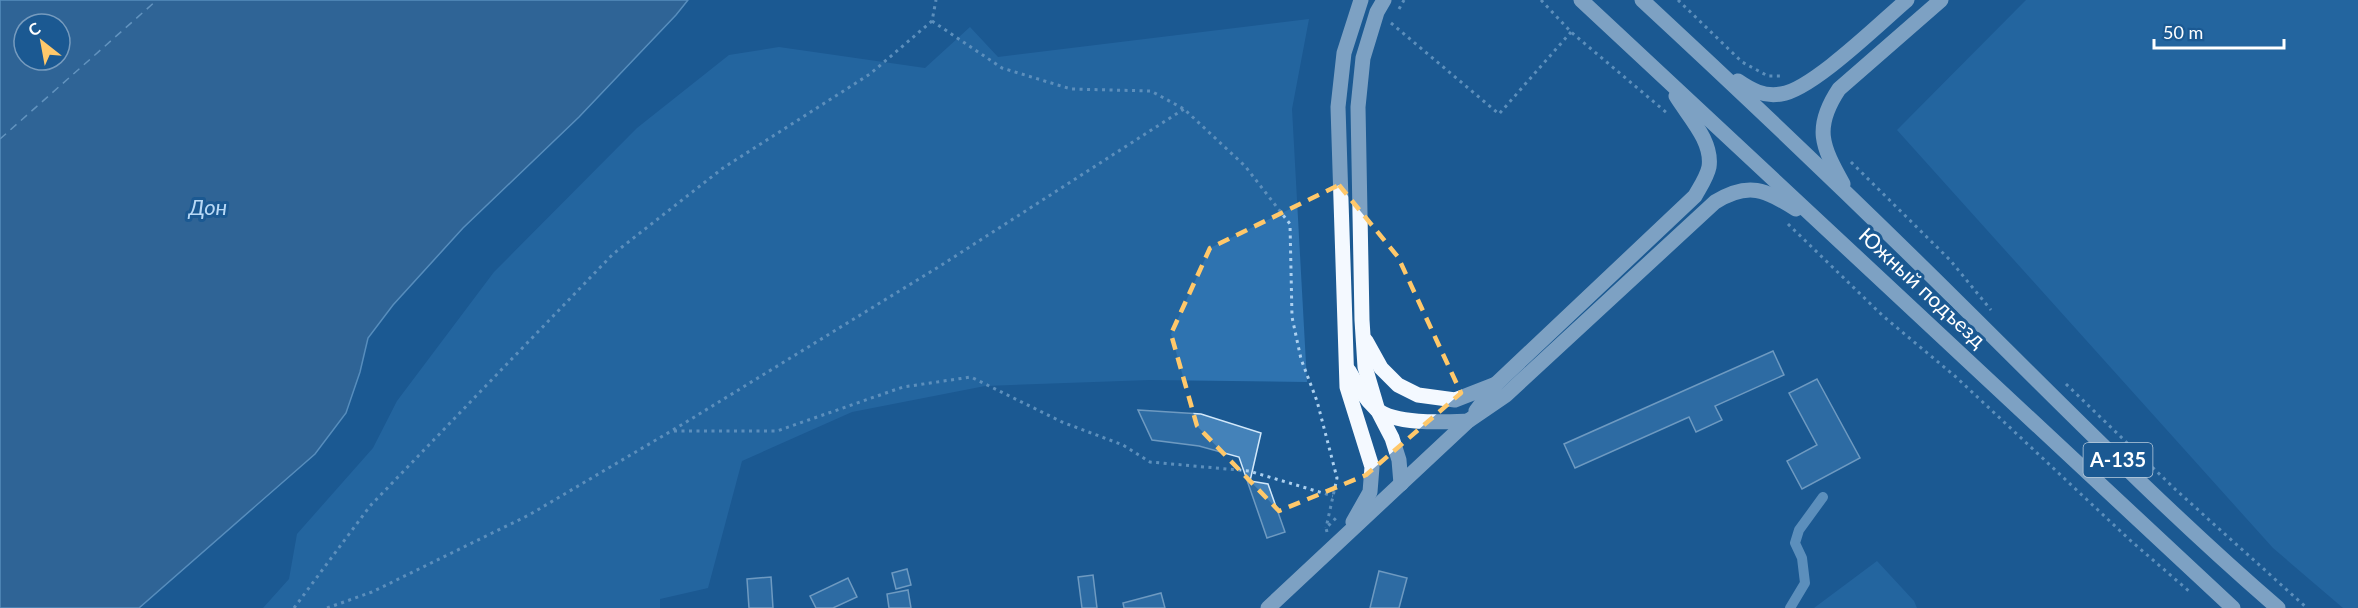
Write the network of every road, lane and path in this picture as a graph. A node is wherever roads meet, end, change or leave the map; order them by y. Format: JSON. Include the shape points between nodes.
{"nodes":[{"id":1,"x":936,"y":0,"type":"edge"},
{"id":2,"x":1361,"y":0,"type":"edge"},
{"id":3,"x":1384,"y":0,"type":"edge"},
{"id":4,"x":1404,"y":0,"type":"edge"},
{"id":5,"x":1541,"y":0,"type":"edge"},
{"id":6,"x":1581,"y":0,"type":"edge"},
{"id":7,"x":1642,"y":0,"type":"edge"},
{"id":8,"x":1678,"y":0,"type":"edge"},
{"id":9,"x":1907,"y":0,"type":"edge"},
{"id":10,"x":1941,"y":0,"type":"edge"},
{"id":11,"x":932,"y":21,"type":"junction"},
{"id":12,"x":1391,"y":22,"type":"junction"},
{"id":13,"x":1388,"y":32,"type":"dead end"},
{"id":14,"x":1571,"y":32,"type":"junction"},
{"id":15,"x":1692,"y":47,"type":"junction"},
{"id":16,"x":1662,"y":76,"type":"junction"},
{"id":17,"x":1791,"y":76,"type":"dead end"},
{"id":18,"x":1184,"y":109,"type":"junction"},
{"id":19,"x":1670,"y":116,"type":"dead end"},
{"id":20,"x":1849,"y":161,"type":"dead end"},
{"id":21,"x":1850,"y":197,"type":"junction"},
{"id":22,"x":1786,"y":222,"type":"dead end"},
{"id":23,"x":1822,"y":225,"type":"junction"},
{"id":24,"x":1992,"y":311,"type":"dead end"},
{"id":25,"x":1364,"y":337,"type":"junction"},
{"id":26,"x":1347,"y":367,"type":"junction"},
{"id":27,"x":1496,"y":384,"type":"junction"},
{"id":28,"x":2066,"y":384,"type":"dead end"},
{"id":29,"x":1378,"y":411,"type":"junction"},
{"id":30,"x":1468,"y":422,"type":"junction"},
{"id":31,"x":671,"y":431,"type":"junction"},
{"id":32,"x":1401,"y":484,"type":"junction"},
{"id":33,"x":1333,"y":496,"type":"junction"},
{"id":34,"x":1823,"y":497,"type":"dead end"},
{"id":35,"x":1326,"y":528,"type":"dead end"},
{"id":36,"x":1346,"y":535,"type":"junction"},
{"id":37,"x":2191,"y":593,"type":"dead end"},
{"id":38,"x":294,"y":608,"type":"edge"},
{"id":39,"x":327,"y":608,"type":"edge"},
{"id":40,"x":1268,"y":608,"type":"edge"},
{"id":41,"x":1790,"y":608,"type":"edge"},
{"id":42,"x":2233,"y":608,"type":"edge"},
{"id":43,"x":2278,"y":608,"type":"edge"},
{"id":44,"x":2307,"y":608,"type":"edge"}],
"edges":[{"from":1,"to":11,"type":"path"},
{"from":2,"to":26,"type":"main road","via":[[1344,53],[1338,107]]},
{"from":3,"to":25,"type":"main road","via":[[1363,58],[1358,107]]},
{"from":4,"to":12,"type":"path"},
{"from":5,"to":14,"type":"path"},
{"from":6,"to":16,"type":"main road","name":"Южный подъезд"},
{"from":7,"to":15,"type":"main road","name":"Южный подъезд"},
{"from":8,"to":17,"type":"path","via":[[1742,62],[1768,76]]},
{"from":9,"to":15,"type":"main road","via":[[1821,73],[1782,94],[1752,91]]},
{"from":10,"to":21,"type":"main road","via":[[1839,89],[1827,106],[1821,129],[1823,143]]},
{"from":11,"to":18,"type":"path","via":[[1002,68],[1071,90],[1151,91]]},
{"from":11,"to":38,"type":"path","via":[[870,74],[723,168],[613,254],[370,506]]},
{"from":12,"to":13,"type":"path"},
{"from":12,"to":14,"type":"path","via":[[1499,114]]},
{"from":14,"to":19,"type":"path"},
{"from":15,"to":21,"type":"main road","name":"Южный подъезд","number":"А-135"},
{"from":16,"to":23,"type":"main road","name":"Южный подъезд","number":"А-135"},
{"from":16,"to":27,"type":"main road","via":[[1706,143],[1709,168],[1704,181],[1695,196]]},
{"from":18,"to":31,"type":"path","via":[[940,266]]},
{"from":18,"to":33,"type":"path","via":[[1245,166],[1290,224],[1292,317],[1336,478]]},
{"from":20,"to":24,"type":"path","via":[[1950,260]]},
{"from":21,"to":43,"type":"main road","name":"Южный подъезд","number":"А-135","via":[[2060,404]]},
{"from":22,"to":37,"type":"path","via":[[1883,316],[1956,377],[2131,542]]},
{"from":23,"to":30,"type":"main road","via":[[1756,189],[1729,193],[1715,201],[1506,395]]},
{"from":23,"to":42,"type":"main road","name":"Южный подъезд","number":"А-135"},
{"from":25,"to":27,"type":"main road","via":[[1381,368],[1398,385],[1418,395],[1455,400]]},
{"from":25,"to":29,"type":"main road","via":[[1365,367]]},
{"from":26,"to":29,"type":"main road"},
{"from":26,"to":36,"type":"main road","via":[[1347,387],[1372,467],[1370,492]]},
{"from":27,"to":30,"type":"main road"},
{"from":28,"to":44,"type":"path"},
{"from":29,"to":30,"type":"main road","via":[[1426,423]]},
{"from":29,"to":32,"type":"main road","via":[[1400,460]]},
{"from":30,"to":32,"type":"main road"},
{"from":31,"to":33,"type":"path","via":[[777,431],[903,387],[971,377],[1062,422],[1122,445],[1150,462],[1249,471]]},
{"from":31,"to":39,"type":"path","via":[[529,515],[372,592]]},
{"from":32,"to":36,"type":"main road"},
{"from":33,"to":35,"type":"path"},
{"from":34,"to":41,"type":"lane","via":[[1799,530],[1795,543],[1802,558],[1805,583]]},
{"from":36,"to":40,"type":"main road"}]}
